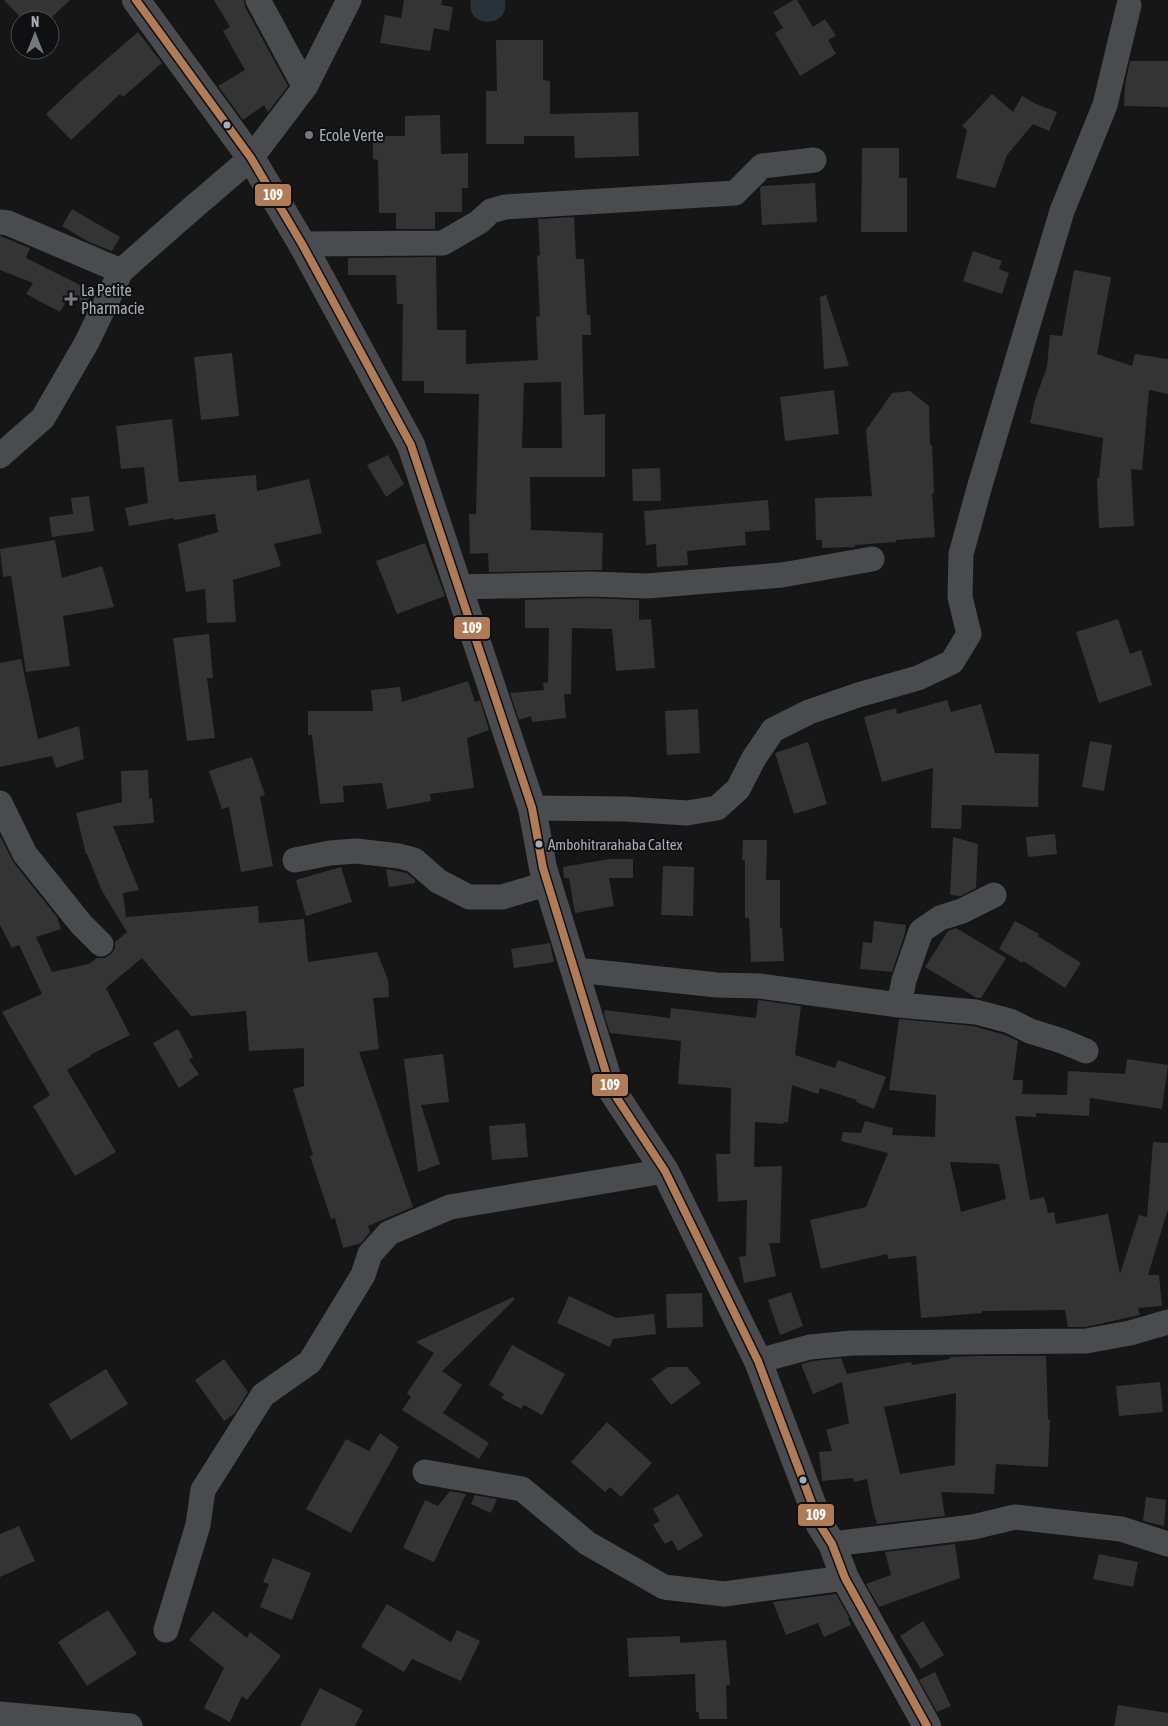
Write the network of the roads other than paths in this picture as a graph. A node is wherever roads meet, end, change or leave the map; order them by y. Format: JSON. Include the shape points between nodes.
{"nodes":[{"id":1,"x":136,"y":0,"type":"edge"},
{"id":2,"x":258,"y":0,"type":"edge"},
{"id":3,"x":349,"y":0,"type":"edge"},
{"id":4,"x":1128,"y":5,"type":"dead end"},
{"id":5,"x":305,"y":87,"type":"junction"},
{"id":6,"x":251,"y":158,"type":"junction"},
{"id":7,"x":814,"y":160,"type":"dead end"},
{"id":8,"x":0,"y":222,"type":"edge"},
{"id":9,"x":302,"y":244,"type":"junction"},
{"id":10,"x":122,"y":271,"type":"junction"},
{"id":11,"x":0,"y":456,"type":"edge"},
{"id":12,"x":872,"y":558,"type":"dead end"},
{"id":13,"x":458,"y":587,"type":"junction"},
{"id":14,"x":0,"y":803,"type":"edge"},
{"id":15,"x":532,"y":808,"type":"junction"},
{"id":16,"x":295,"y":860,"type":"dead end"},
{"id":17,"x":548,"y":883,"type":"junction"},
{"id":18,"x":994,"y":895,"type":"dead end"},
{"id":19,"x":101,"y":944,"type":"dead end"},
{"id":20,"x":576,"y":970,"type":"junction"},
{"id":21,"x":899,"y":1005,"type":"junction"},
{"id":22,"x":1086,"y":1051,"type":"dead end"},
{"id":23,"x":665,"y":1171,"type":"junction"},
{"id":24,"x":1168,"y":1322,"type":"edge"},
{"id":25,"x":758,"y":1361,"type":"junction"},
{"id":26,"x":424,"y":1472,"type":"dead end"},
{"id":27,"x":832,"y":1544,"type":"junction"},
{"id":28,"x":1168,"y":1544,"type":"edge"},
{"id":29,"x":845,"y":1578,"type":"junction"},
{"id":30,"x":166,"y":1630,"type":"dead end"},
{"id":31,"x":0,"y":1714,"type":"edge"},
{"id":32,"x":130,"y":1726,"type":"edge"},
{"id":33,"x":927,"y":1726,"type":"edge"}],
"edges":[{"from":1,"to":6,"type":"street"},
{"from":2,"to":5,"type":"street"},
{"from":3,"to":5,"type":"street"},
{"from":4,"to":15,"type":"street","via":[[1106,105],[1062,211],[965,536],[961,554],[960,597],[969,634],[952,662],[918,678],[809,712],[773,730],[738,789],[718,808],[687,813]]},
{"from":5,"to":6,"type":"street"},
{"from":6,"to":9,"type":"street"},
{"from":6,"to":10,"type":"street"},
{"from":7,"to":9,"type":"street","via":[[762,166],[735,192],[505,207],[491,211],[479,222],[442,243]]},
{"from":8,"to":10,"type":"street"},
{"from":9,"to":13,"type":"street","via":[[411,445]]},
{"from":10,"to":11,"type":"street","via":[[87,342],[43,418]]},
{"from":12,"to":13,"type":"street","via":[[782,575],[648,586]]},
{"from":13,"to":15,"type":"street"},
{"from":14,"to":19,"type":"street","via":[[25,854]]},
{"from":15,"to":17,"type":"street"},
{"from":16,"to":17,"type":"street","via":[[356,851],[399,856],[414,860],[438,881],[469,898],[502,897]]},
{"from":17,"to":20,"type":"street"},
{"from":18,"to":21,"type":"street","via":[[940,918],[921,931]]},
{"from":20,"to":21,"type":"street","via":[[759,986]]},
{"from":20,"to":23,"type":"street","via":[[611,1089]]},
{"from":21,"to":22,"type":"street","via":[[976,1012],[1010,1021]]},
{"from":23,"to":25,"type":"street"},
{"from":23,"to":30,"type":"street","via":[[450,1207],[389,1233],[370,1254],[363,1275],[310,1362],[263,1394],[203,1490],[198,1525]]},
{"from":24,"to":25,"type":"street","via":[[1086,1341],[852,1343],[810,1347]]},
{"from":25,"to":27,"type":"street","via":[[820,1525]]},
{"from":26,"to":29,"type":"street","via":[[522,1489],[587,1543],[664,1587],[724,1594]]},
{"from":27,"to":28,"type":"street","via":[[973,1527],[1015,1516],[1121,1529]]},
{"from":27,"to":29,"type":"street"},
{"from":29,"to":33,"type":"street"},
{"from":31,"to":32,"type":"street"}]}
